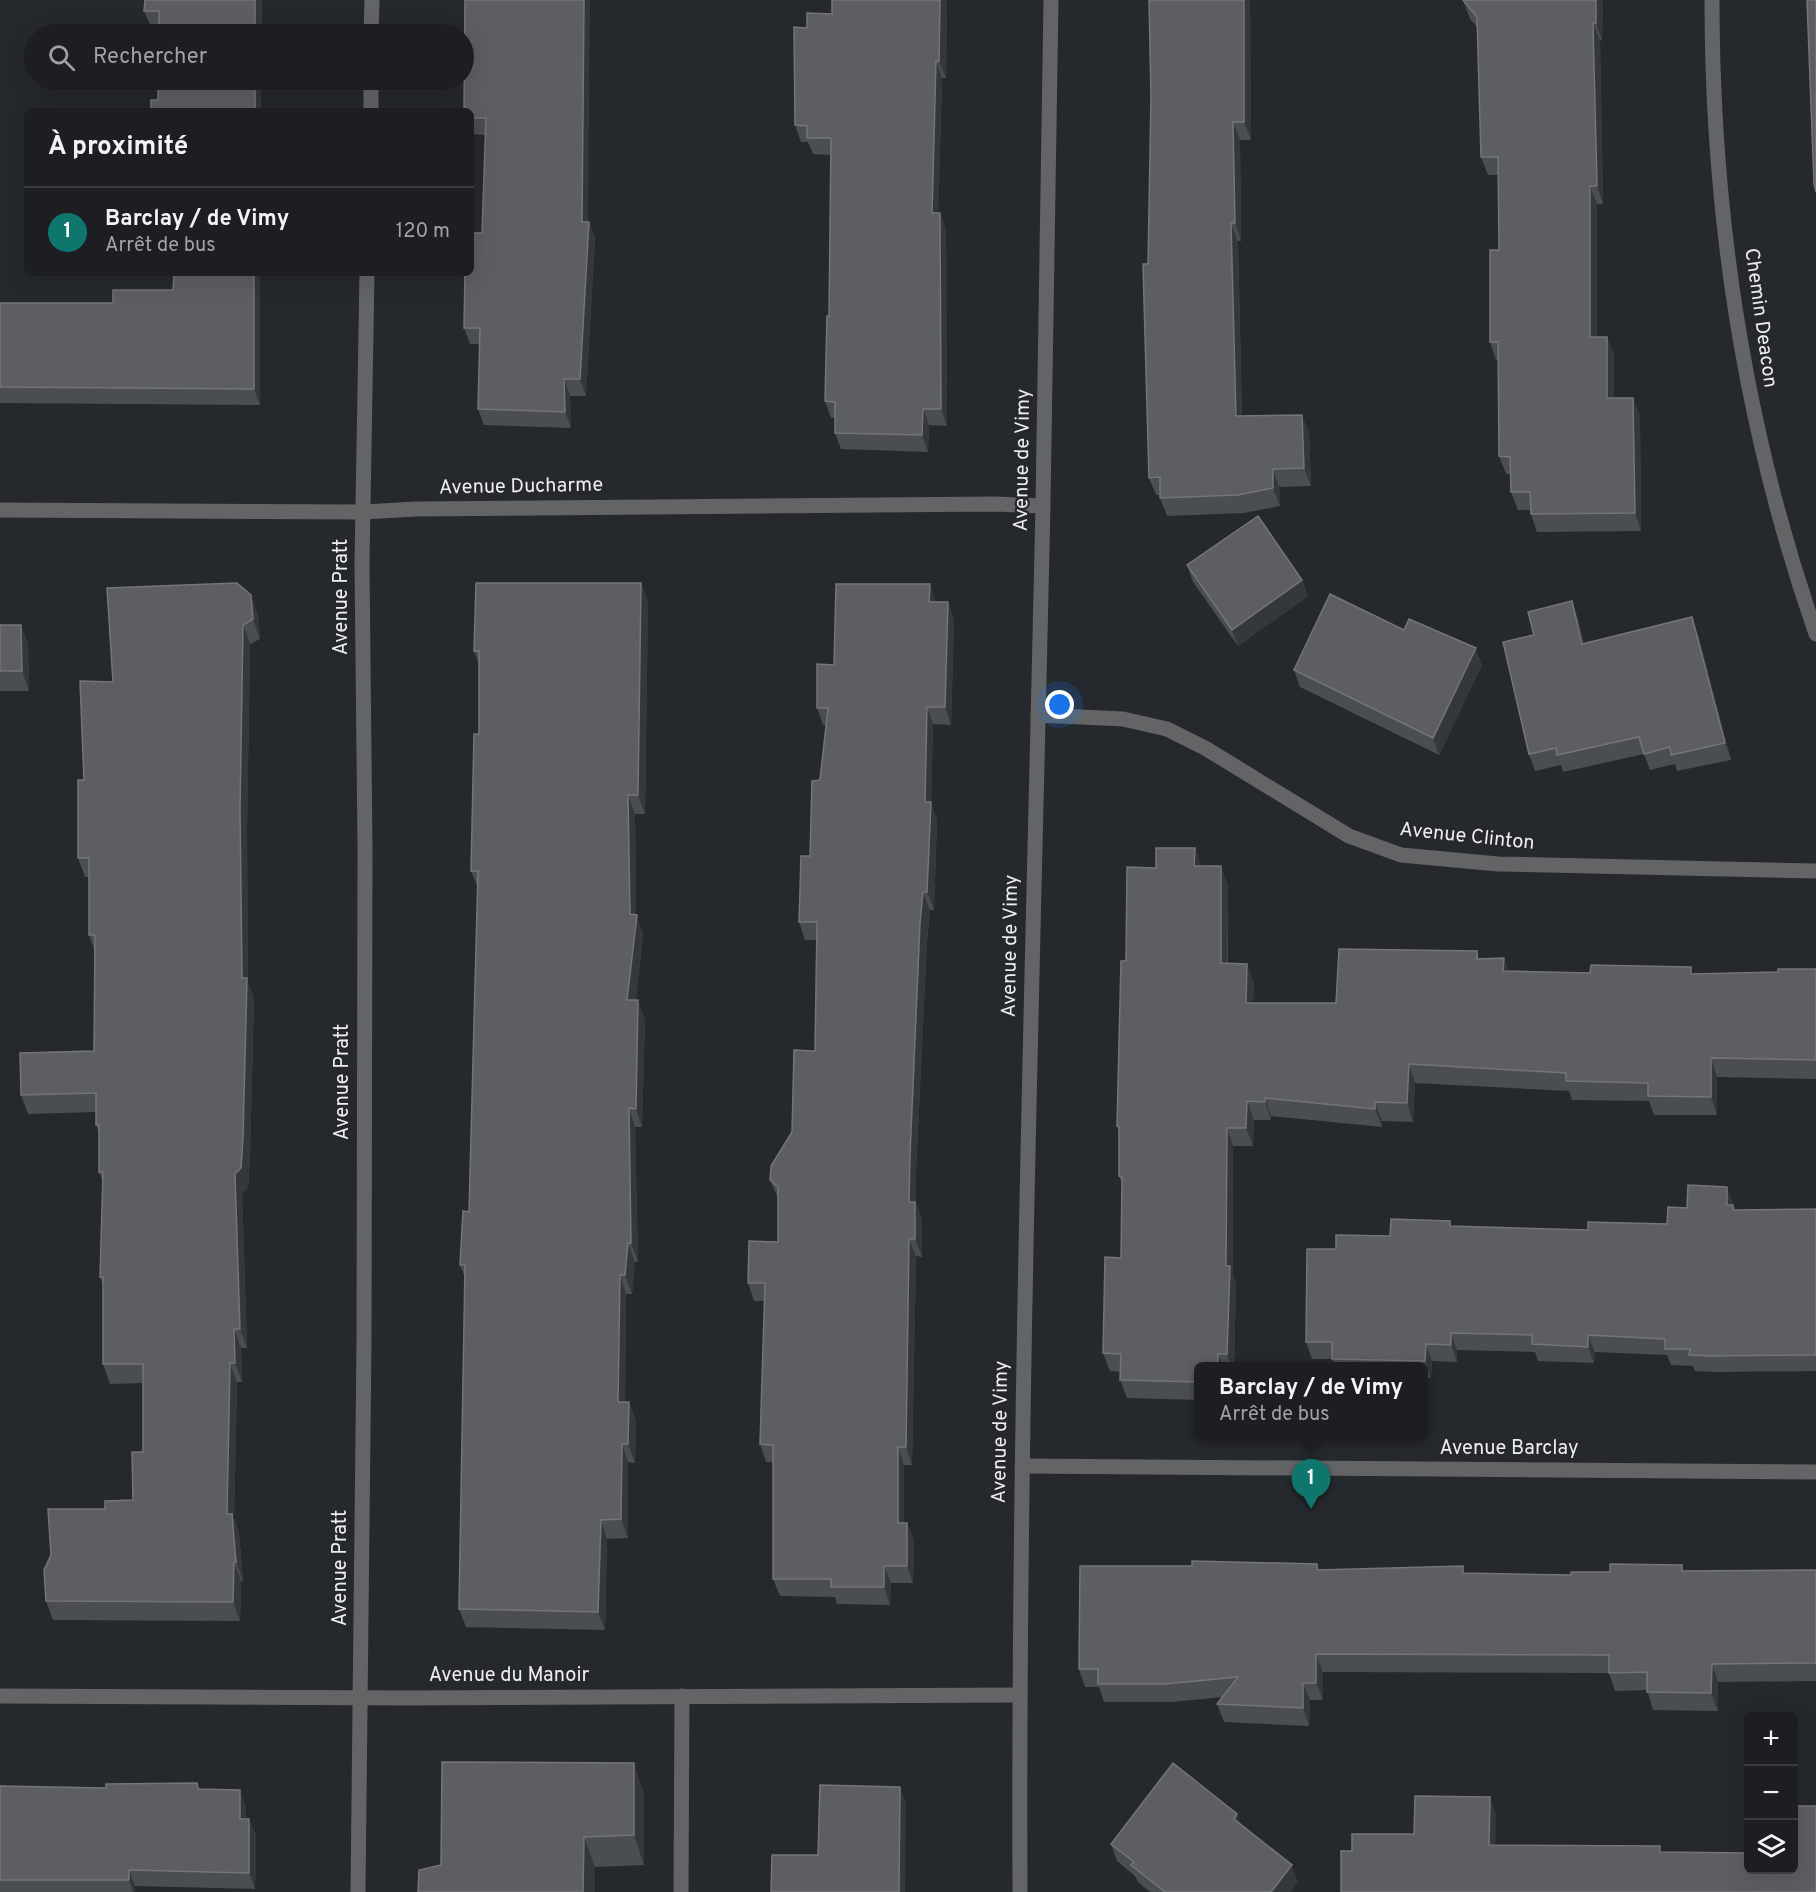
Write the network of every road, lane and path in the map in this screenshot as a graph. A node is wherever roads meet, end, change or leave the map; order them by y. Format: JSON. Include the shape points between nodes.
{"nodes":[{"id":1,"x":372,"y":0,"type":"edge"},
{"id":2,"x":1052,"y":0,"type":"edge"},
{"id":3,"x":1712,"y":0,"type":"edge"},
{"id":4,"x":372,"y":24,"type":"edge"},
{"id":5,"x":371,"y":90,"type":"edge"},
{"id":6,"x":370,"y":108,"type":"edge"},
{"id":7,"x":368,"y":276,"type":"edge"},
{"id":8,"x":1043,"y":506,"type":"junction"},
{"id":9,"x":0,"y":510,"type":"edge"},
{"id":10,"x":363,"y":512,"type":"junction"},
{"id":11,"x":1816,"y":634,"type":"edge"},
{"id":12,"x":1038,"y":715,"type":"junction"},
{"id":13,"x":1816,"y":870,"type":"edge"},
{"id":14,"x":1022,"y":1466,"type":"junction"},
{"id":15,"x":1816,"y":1472,"type":"edge"},
{"id":16,"x":1018,"y":1695,"type":"junction"},
{"id":17,"x":0,"y":1696,"type":"edge"},
{"id":18,"x":682,"y":1696,"type":"junction"},
{"id":19,"x":362,"y":1698,"type":"junction"},
{"id":20,"x":358,"y":1892,"type":"edge"},
{"id":21,"x":681,"y":1892,"type":"edge"},
{"id":22,"x":1020,"y":1892,"type":"edge"}],
"edges":[{"from":1,"to":4,"type":"street"},
{"from":2,"to":8,"type":"street","name":"Avenue de Vimy"},
{"from":3,"to":11,"type":"street","name":"Chemin Deacon","via":[[1712,94],[1739,342],[1776,504]]},
{"from":5,"to":6,"type":"street"},
{"from":7,"to":10,"type":"street","name":"Avenue Pratt"},
{"from":8,"to":10,"type":"street","name":"Avenue Ducharme"},
{"from":8,"to":12,"type":"street","name":"Avenue de Vimy"},
{"from":9,"to":10,"type":"street","name":"Avenue Ducharme"},
{"from":10,"to":19,"type":"street","name":"Avenue Pratt"},
{"from":12,"to":13,"type":"street","name":"Avenue Clinton","via":[[1123,719],[1167,729],[1349,836],[1401,855],[1498,864]]},
{"from":12,"to":14,"type":"street","name":"Avenue de Vimy"},
{"from":14,"to":15,"type":"street","name":"Avenue Barclay"},
{"from":14,"to":16,"type":"street","name":"Avenue de Vimy"},
{"from":16,"to":18,"type":"street","name":"Avenue du Manoir"},
{"from":16,"to":22,"type":"street","name":"Avenue de Vimy"},
{"from":17,"to":19,"type":"street","name":"Avenue du Manoir"},
{"from":18,"to":19,"type":"street","name":"Avenue du Manoir"},
{"from":18,"to":21,"type":"street"},
{"from":19,"to":20,"type":"street","name":"Avenue Pratt"}]}
